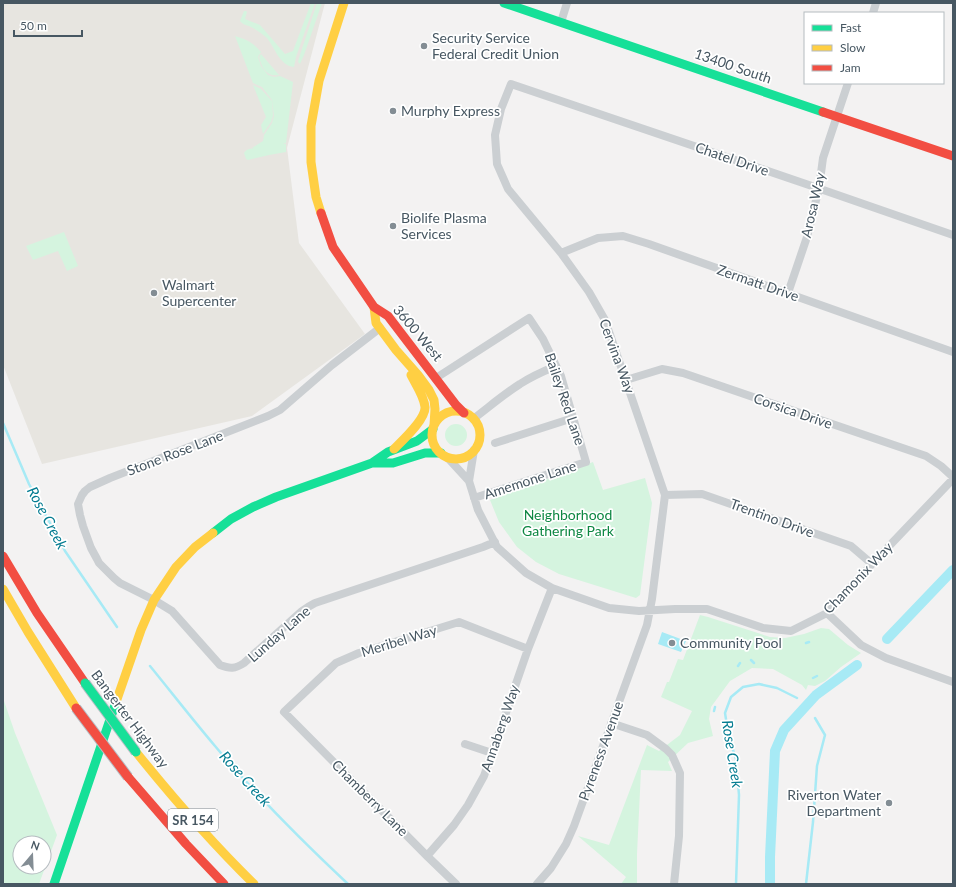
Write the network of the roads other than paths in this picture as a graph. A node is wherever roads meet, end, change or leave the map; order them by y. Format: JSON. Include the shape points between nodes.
{"nodes":[{"id":1,"x":344,"y":3,"type":"edge"},
{"id":2,"x":504,"y":3,"type":"edge"},
{"id":3,"x":567,"y":3,"type":"edge"},
{"id":4,"x":561,"y":22,"type":"junction"},
{"id":5,"x":511,"y":84,"type":"joint"},
{"id":6,"x":848,"y":84,"type":"edge"},
{"id":7,"x":836,"y":116,"type":"junction"},
{"id":8,"x":953,"y":156,"type":"edge"},
{"id":9,"x":819,"y":188,"type":"junction"},
{"id":10,"x":953,"y":235,"type":"edge"},
{"id":11,"x":562,"y":253,"type":"junction"},
{"id":12,"x":788,"y":293,"type":"junction"},
{"id":13,"x":374,"y":307,"type":"junction"},
{"id":14,"x":380,"y":328,"type":"junction"},
{"id":15,"x":396,"y":350,"type":"junction"},
{"id":16,"x":953,"y":352,"type":"edge"},
{"id":17,"x":556,"y":366,"type":"junction"},
{"id":18,"x":436,"y":378,"type":"junction"},
{"id":19,"x":626,"y":380,"type":"junction"},
{"id":20,"x":464,"y":413,"type":"junction"},
{"id":21,"x":573,"y":418,"type":"junction"},
{"id":22,"x":473,"y":419,"type":"junction"},
{"id":23,"x":433,"y":427,"type":"junction"},
{"id":24,"x":495,"y":443,"type":"dead end"},
{"id":25,"x":474,"y":450,"type":"junction"},
{"id":26,"x":392,"y":451,"type":"junction"},
{"id":27,"x":444,"y":455,"type":"junction"},
{"id":28,"x":586,"y":462,"type":"joint"},
{"id":29,"x":372,"y":463,"type":"junction"},
{"id":30,"x":953,"y":478,"type":"edge"},
{"id":31,"x":469,"y":481,"type":"junction"},
{"id":32,"x":665,"y":495,"type":"junction"},
{"id":33,"x":474,"y":498,"type":"junction"},
{"id":34,"x":495,"y":542,"type":"junction"},
{"id":35,"x":3,"y":556,"type":"edge"},
{"id":36,"x":872,"y":564,"type":"junction"},
{"id":37,"x":552,"y":588,"type":"junction"},
{"id":38,"x":3,"y":589,"type":"edge"},
{"id":39,"x":154,"y":600,"type":"junction"},
{"id":40,"x":651,"y":611,"type":"junction"},
{"id":41,"x":827,"y":613,"type":"junction"},
{"id":42,"x":528,"y":649,"type":"junction"},
{"id":43,"x":953,"y":681,"type":"edge"},
{"id":44,"x":284,"y":712,"type":"joint"},
{"id":45,"x":611,"y":723,"type":"junction"},
{"id":46,"x":465,"y":744,"type":"dead end"},
{"id":47,"x":492,"y":753,"type":"junction"},
{"id":48,"x":427,"y":856,"type":"junction"},
{"id":49,"x":54,"y":884,"type":"edge"},
{"id":50,"x":224,"y":884,"type":"edge"},
{"id":51,"x":254,"y":884,"type":"edge"},
{"id":52,"x":456,"y":884,"type":"edge"},
{"id":53,"x":537,"y":884,"type":"edge"},
{"id":54,"x":674,"y":884,"type":"edge"}],
"edges":[{"from":1,"to":13,"type":"main road","via":[[319,81],[311,126],[311,162],[316,197],[333,247]]},
{"from":2,"to":4,"type":"main road","name":"13400 South"},
{"from":3,"to":4,"type":"street"},
{"from":4,"to":7,"type":"main road","name":"13400 South"},
{"from":5,"to":9,"type":"street","name":"Chatel Drive"},
{"from":5,"to":11,"type":"street","name":"Cervina Way","via":[[501,109],[495,135],[497,164],[508,189]]},
{"from":6,"to":7,"type":"street","name":"Arosa Way"},
{"from":7,"to":8,"type":"main road","name":"13400 South"},
{"from":7,"to":9,"type":"street","name":"Arosa Way","via":[[823,158]]},
{"from":9,"to":10,"type":"street","name":"Chatel Drive"},
{"from":9,"to":12,"type":"street","name":"Arosa Way","via":[[807,237]]},
{"from":11,"to":12,"type":"street","name":"Zermatt Drive","via":[[598,238],[623,236]]},
{"from":11,"to":19,"type":"street","name":"Cervina Way","via":[[605,320]]},
{"from":12,"to":16,"type":"street","name":"Zermatt Drive"},
{"from":13,"to":14,"type":"main road","name":"3600 West","via":[[376,323]]},
{"from":13,"to":18,"type":"main road","name":"3600 West","via":[[388,316]]},
{"from":14,"to":15,"type":"main road","name":"3600 West"},
{"from":14,"to":39,"type":"street","name":"Stone Rose Lane","via":[[280,410],[110,478],[85,491],[78,508],[96,559],[120,583]]},
{"from":15,"to":23,"type":"main road","name":"3600 West","via":[[418,375],[434,400]]},
{"from":15,"to":26,"type":"main road","via":[[420,390],[425,406],[420,421]]},
{"from":17,"to":18,"type":"street","name":"Bailey Red Lane","via":[[529,318]]},
{"from":17,"to":21,"type":"street","name":"Bailey Red Lane"},
{"from":17,"to":22,"type":"street","via":[[521,383]]},
{"from":18,"to":20,"type":"main road","name":"3600 West"},
{"from":19,"to":30,"type":"street","name":"Corsica Drive","via":[[662,369],[683,373],[926,456]]},
{"from":19,"to":32,"type":"street","name":"Cervina Way"},
{"from":20,"to":22,"type":"main road"},
{"from":20,"to":23,"type":"main road","via":[[457,411],[444,414]]},
{"from":21,"to":24,"type":"street"},
{"from":21,"to":28,"type":"street","name":"Bailey Red Lane"},
{"from":22,"to":25,"type":"main road","via":[[480,436]]},
{"from":23,"to":26,"type":"main road","via":[[417,442]]},
{"from":23,"to":27,"type":"main road","via":[[432,438],[435,446]]},
{"from":25,"to":27,"type":"main road","via":[[457,459]]},
{"from":25,"to":31,"type":"street","name":"Chamonix Way"},
{"from":26,"to":29,"type":"main road"},
{"from":27,"to":29,"type":"main road","via":[[425,453],[393,463]]},
{"from":27,"to":31,"type":"street","name":"Chamonix Way"},
{"from":28,"to":33,"type":"street","name":"Amemone Lane"},
{"from":29,"to":39,"type":"main road","via":[[276,497],[231,519],[195,547],[176,567]]},
{"from":30,"to":36,"type":"street","name":"Chamonix Way"},
{"from":31,"to":33,"type":"street","name":"Chamonix Way"},
{"from":32,"to":36,"type":"street","name":"Trentino Drive","via":[[702,494],[851,546]]},
{"from":32,"to":40,"type":"street","name":"Cervina Way"},
{"from":33,"to":34,"type":"street","name":"Chamonix Way"},
{"from":34,"to":37,"type":"street","name":"Chamonix Way","via":[[497,547],[526,573]]},
{"from":34,"to":39,"type":"street","name":"Lunday Lane","via":[[315,603],[302,611],[244,663],[232,669],[220,665],[172,612]]},
{"from":35,"to":51,"type":"main road","name":"Bangerter Highway","number":"SR 154","bridge":true,"via":[[85,683],[136,752],[189,816]]},
{"from":36,"to":41,"type":"street","name":"Chamonix Way"},
{"from":37,"to":40,"type":"street","name":"Chamonix Way","via":[[609,608]]},
{"from":37,"to":42,"type":"street","name":"Annaberg Way"},
{"from":38,"to":50,"type":"main road","number":"SR 154","bridge":true,"via":[[76,708],[128,778]]},
{"from":39,"to":49,"type":"main road","via":[[140,630]]},
{"from":40,"to":41,"type":"street","name":"Chamonix Way","via":[[707,609],[763,628],[791,631]]},
{"from":40,"to":45,"type":"street","name":"Pyreness Avenue"},
{"from":41,"to":43,"type":"street","via":[[861,645],[886,658]]},
{"from":42,"to":44,"type":"street","name":"Meribel Way","via":[[459,622],[358,653],[336,663]]},
{"from":42,"to":47,"type":"street","name":"Annaberg Way"},
{"from":44,"to":48,"type":"street","name":"Chamberry Lane"},
{"from":45,"to":53,"type":"street","name":"Pyreness Avenue","via":[[566,844]]},
{"from":45,"to":54,"type":"street","via":[[647,735],[672,755],[680,773],[679,836]]},
{"from":46,"to":47,"type":"street"},
{"from":47,"to":48,"type":"street","name":"Annaberg Way","via":[[484,776],[468,805]]},
{"from":48,"to":52,"type":"street","name":"Chamberry Lane"}]}
